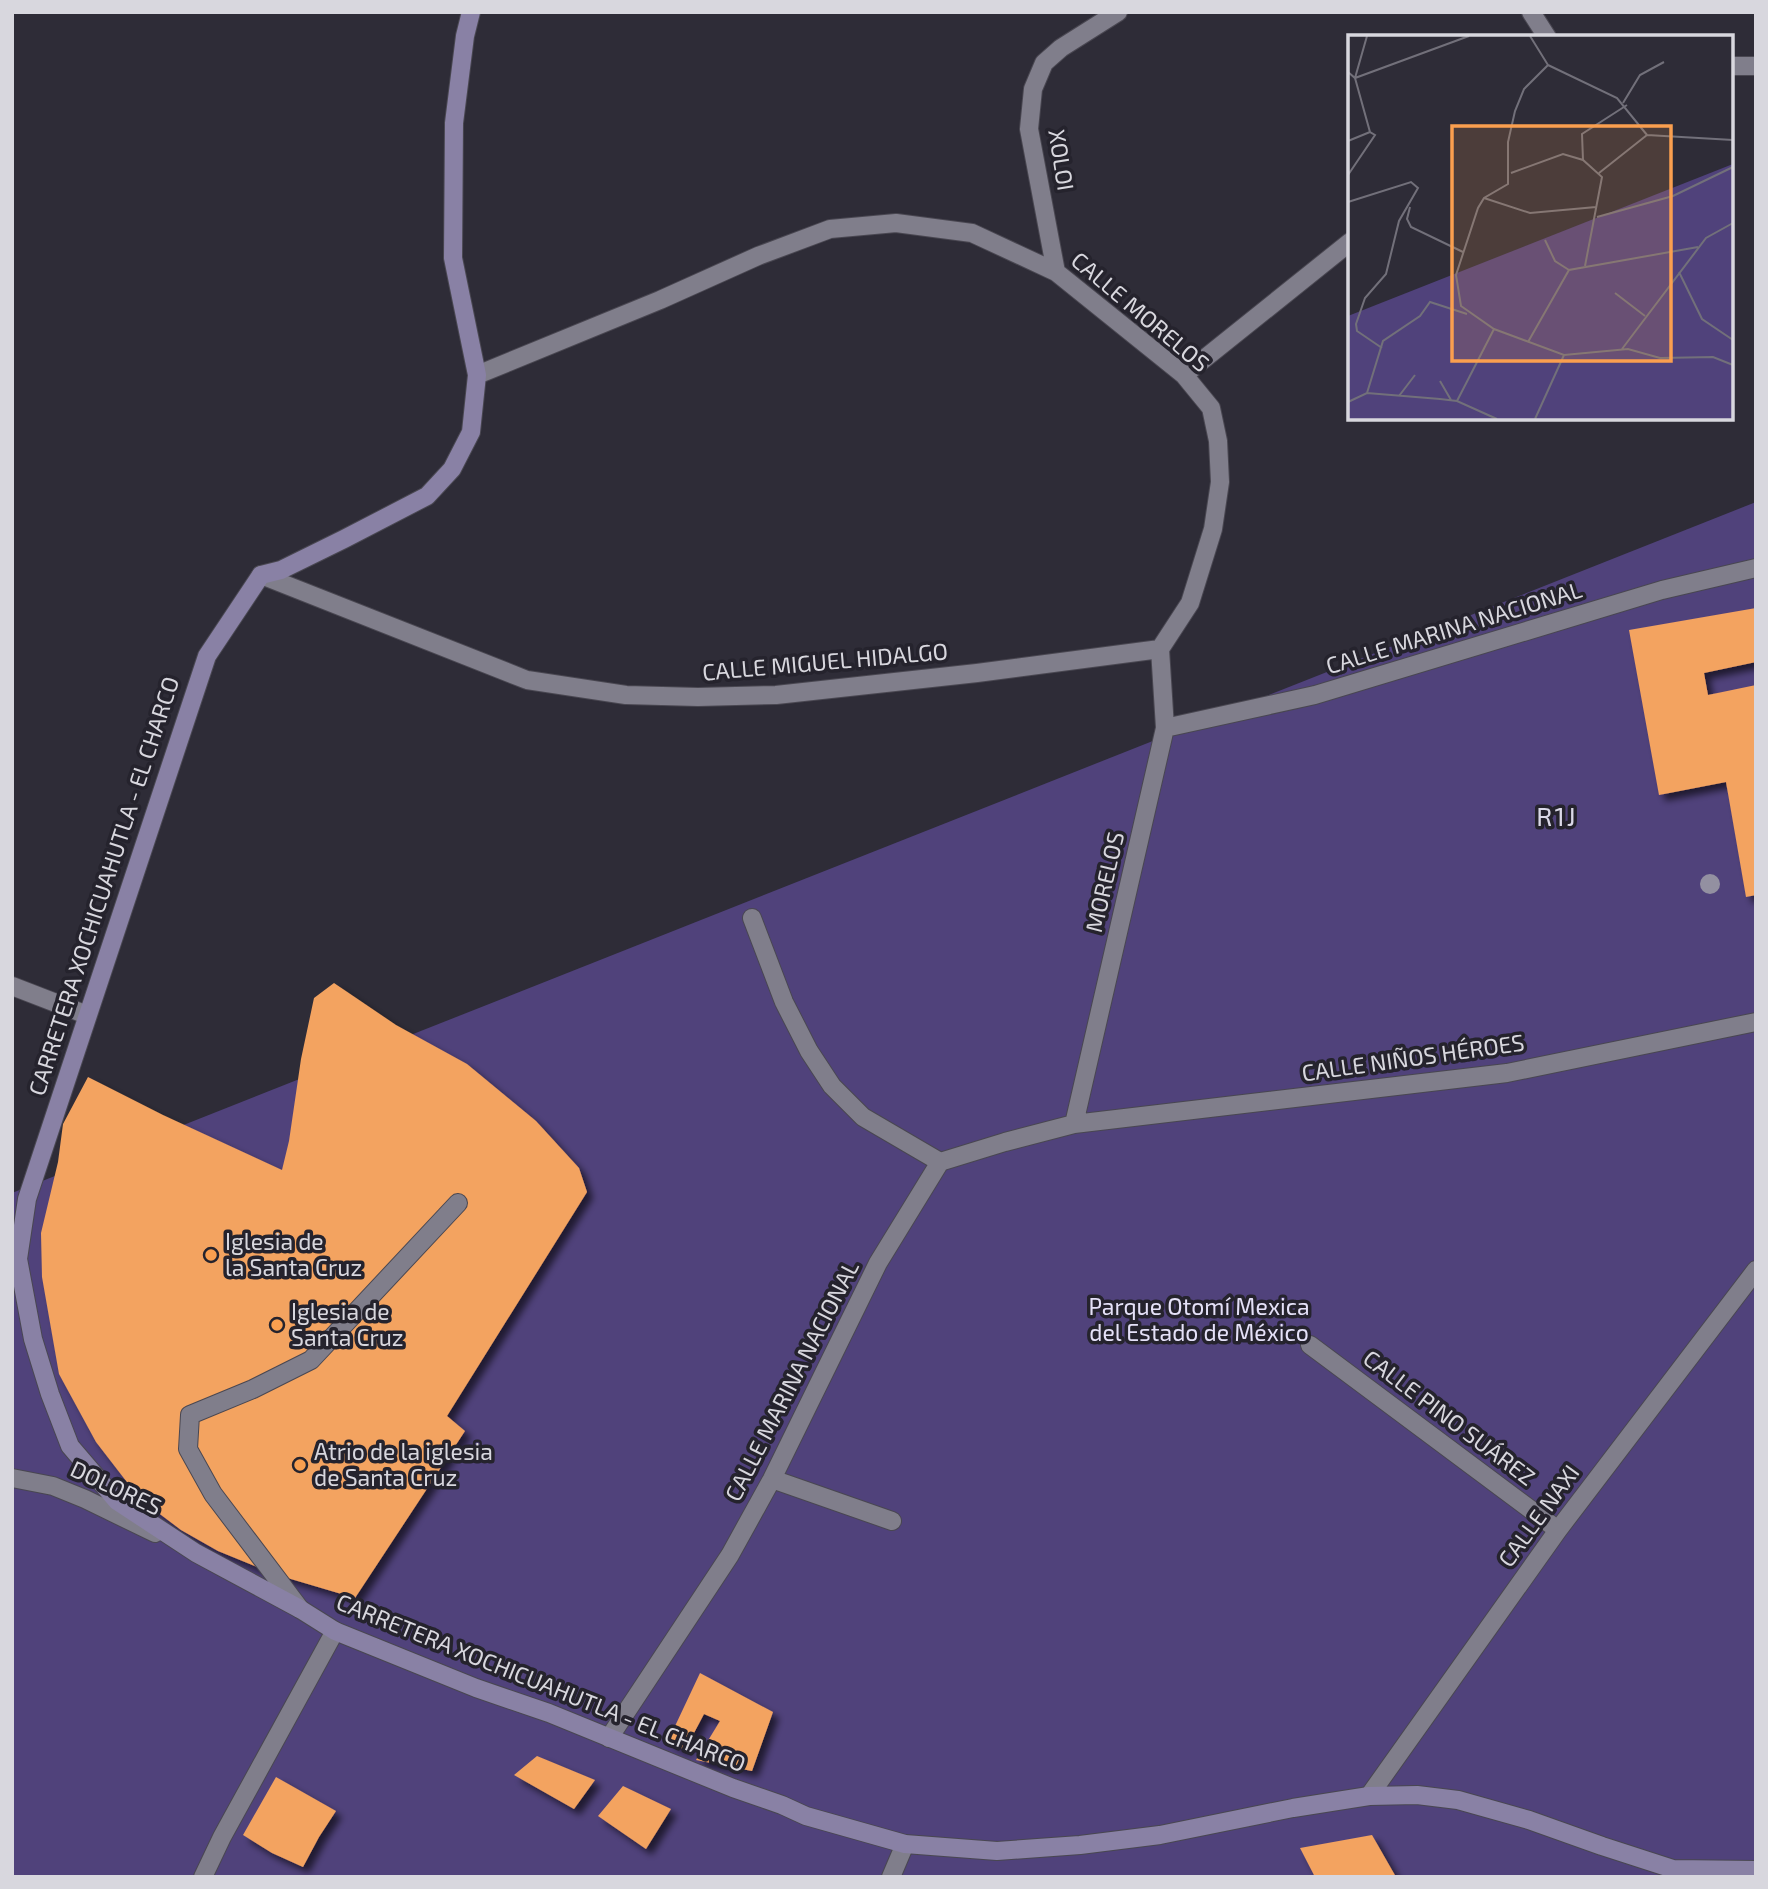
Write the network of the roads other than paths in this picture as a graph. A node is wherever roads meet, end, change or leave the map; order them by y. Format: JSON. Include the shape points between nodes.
{"nodes":[{"id":1,"x":471,"y":12,"type":"edge"},
{"id":2,"x":1118,"y":12,"type":"edge"},
{"id":3,"x":1531,"y":12,"type":"edge"},
{"id":4,"x":1546,"y":35,"type":"edge"},
{"id":5,"x":1733,"y":66,"type":"edge"},
{"id":6,"x":1756,"y":66,"type":"edge"},
{"id":7,"x":1348,"y":244,"type":"edge"},
{"id":8,"x":1056,"y":272,"type":"junction"},
{"id":9,"x":477,"y":375,"type":"junction"},
{"id":10,"x":1184,"y":375,"type":"junction"},
{"id":11,"x":1756,"y":568,"type":"edge"},
{"id":12,"x":261,"y":575,"type":"junction"},
{"id":13,"x":1160,"y":649,"type":"junction"},
{"id":14,"x":1165,"y":728,"type":"junction"},
{"id":15,"x":752,"y":918,"type":"dead end"},
{"id":16,"x":12,"y":986,"type":"edge"},
{"id":17,"x":87,"y":1015,"type":"junction"},
{"id":18,"x":1756,"y":1022,"type":"edge"},
{"id":19,"x":1074,"y":1124,"type":"junction"},
{"id":20,"x":940,"y":1162,"type":"junction"},
{"id":21,"x":458,"y":1203,"type":"dead end"},
{"id":22,"x":1756,"y":1270,"type":"edge"},
{"id":23,"x":1310,"y":1345,"type":"dead end"},
{"id":24,"x":12,"y":1478,"type":"edge"},
{"id":25,"x":772,"y":1479,"type":"junction"},
{"id":26,"x":892,"y":1521,"type":"dead end"},
{"id":27,"x":1558,"y":1530,"type":"junction"},
{"id":28,"x":196,"y":1553,"type":"junction"},
{"id":29,"x":300,"y":1609,"type":"junction"},
{"id":30,"x":335,"y":1631,"type":"junction"},
{"id":31,"x":609,"y":1738,"type":"junction"},
{"id":32,"x":1369,"y":1796,"type":"junction"},
{"id":33,"x":905,"y":1844,"type":"junction"},
{"id":34,"x":1756,"y":1870,"type":"edge"},
{"id":35,"x":203,"y":1877,"type":"edge"},
{"id":36,"x":891,"y":1877,"type":"edge"}],
"edges":[{"from":1,"to":9,"type":"main road","via":[[454,123],[453,258]]},
{"from":2,"to":8,"type":"street","name":"XOLOI","via":[[1044,63],[1033,89],[1029,129]]},
{"from":3,"to":4,"type":"street"},
{"from":5,"to":6,"type":"street"},
{"from":7,"to":10,"type":"street"},
{"from":8,"to":9,"type":"street","name":"CALLE MORELOS","via":[[972,233],[896,223],[830,229]]},
{"from":8,"to":10,"type":"street","name":"CALLE MORELOS"},
{"from":9,"to":12,"type":"main road","via":[[471,432],[452,469],[427,496],[281,570]]},
{"from":10,"to":13,"type":"street","name":"CALLE MORELOS","via":[[1211,408],[1219,440],[1220,482],[1213,529],[1190,603]]},
{"from":11,"to":14,"type":"street","name":"CALLE MARINA NACIONAL","via":[[1662,590],[1315,695]]},
{"from":12,"to":13,"type":"street","name":"CALLE MIGUEL HIDALGO","via":[[527,680],[626,695],[776,695]]},
{"from":12,"to":17,"type":"main road","name":"CARRETERA XOCHICUAHUTLA - EL CHARCO","via":[[206,656]]},
{"from":13,"to":14,"type":"street","name":"MORELOS"},
{"from":14,"to":19,"type":"street","name":"MORELOS"},
{"from":15,"to":20,"type":"street","via":[[784,1002],[832,1086],[863,1117]]},
{"from":16,"to":17,"type":"street"},
{"from":17,"to":28,"type":"main road","name":"CARRETERA XOCHICUAHUTLA - EL CHARCO","via":[[27,1199],[18,1259],[33,1339],[70,1447],[117,1501]]},
{"from":18,"to":19,"type":"street","name":"CALLE NIÑOS HÉROES","via":[[1507,1073]]},
{"from":19,"to":20,"type":"street"},
{"from":20,"to":25,"type":"street","name":"CALLE MARINA NACIONAL","via":[[878,1263]]},
{"from":21,"to":29,"type":"street","via":[[311,1360],[254,1390],[190,1415],[188,1448],[207,1483]]},
{"from":22,"to":27,"type":"street","name":"CALLE NAXI"},
{"from":23,"to":27,"type":"street","name":"CALLE PINO SUÁREZ"},
{"from":24,"to":28,"type":"street","name":"DOLORES","via":[[53,1486],[85,1499]]},
{"from":25,"to":26,"type":"street"},
{"from":25,"to":31,"type":"street","name":"CALLE MARINA NACIONAL","via":[[730,1555]]},
{"from":27,"to":32,"type":"street","name":"CALLE NAXI"},
{"from":28,"to":29,"type":"main road","name":"CARRETERA XOCHICUAHUTLA - EL CHARCO"},
{"from":29,"to":30,"type":"main road","name":"CARRETERA XOCHICUAHUTLA - EL CHARCO"},
{"from":30,"to":31,"type":"main road","name":"CARRETERA XOCHICUAHUTLA - EL CHARCO"},
{"from":30,"to":35,"type":"street"},
{"from":31,"to":33,"type":"main road","name":"CARRETERA XOCHICUAHUTLA - EL CHARCO","via":[[806,1816]]},
{"from":32,"to":33,"type":"main road","name":"CARRETERA XOCHICUAHUTLA - EL CHARCO","via":[[1160,1835],[1080,1845],[997,1851]]},
{"from":32,"to":34,"type":"main road","name":"CARRETERA XOCHICUAHUTLA - EL CHARCO","via":[[1458,1800],[1673,1869]]},
{"from":33,"to":36,"type":"street"}]}
